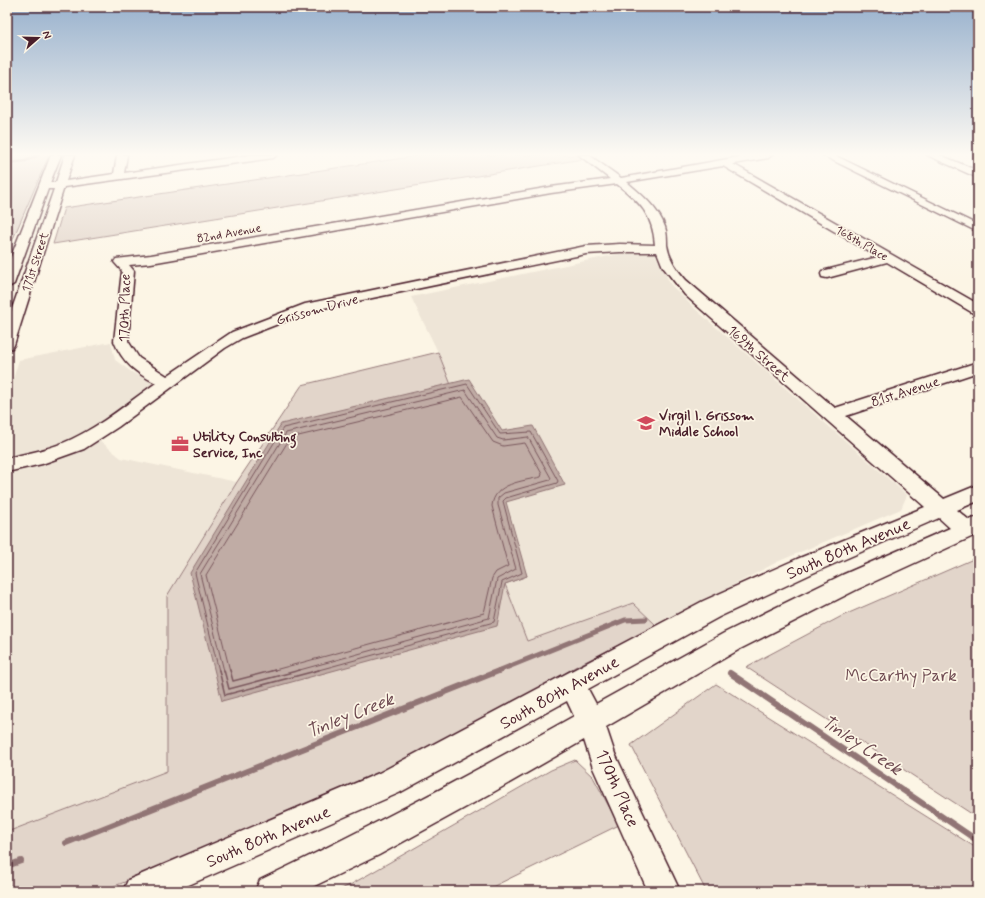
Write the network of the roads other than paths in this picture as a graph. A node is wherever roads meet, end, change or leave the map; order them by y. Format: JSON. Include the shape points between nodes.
{"nodes":[{"id":1,"x":40,"y":197,"type":"edge"},
{"id":2,"x":56,"y":197,"type":"edge"},
{"id":3,"x":511,"y":197,"type":"edge"},
{"id":4,"x":636,"y":197,"type":"edge"},
{"id":5,"x":783,"y":197,"type":"edge"},
{"id":6,"x":913,"y":197,"type":"edge"},
{"id":7,"x":978,"y":228,"type":"edge"},
{"id":8,"x":662,"y":249,"type":"junction"},
{"id":9,"x":888,"y":258,"type":"junction"},
{"id":10,"x":120,"y":262,"type":"joint"},
{"id":11,"x":827,"y":274,"type":"dead end"},
{"id":12,"x":7,"y":284,"type":"edge"},
{"id":13,"x":978,"y":310,"type":"edge"},
{"id":14,"x":7,"y":346,"type":"edge"},
{"id":15,"x":978,"y":367,"type":"edge"},
{"id":16,"x":166,"y":382,"type":"junction"},
{"id":17,"x":831,"y":415,"type":"junction"},
{"id":18,"x":7,"y":465,"type":"edge"},
{"id":19,"x":978,"y":493,"type":"edge"},
{"id":20,"x":940,"y":508,"type":"junction"},
{"id":21,"x":972,"y":527,"type":"edge"},
{"id":22,"x":572,"y":685,"type":"junction"},
{"id":23,"x":591,"y":721,"type":"junction"},
{"id":24,"x":139,"y":891,"type":"edge"},
{"id":25,"x":271,"y":891,"type":"edge"},
{"id":26,"x":664,"y":891,"type":"edge"}],
"edges":[{"from":1,"to":12,"type":"street","name":"171st Street"},
{"from":2,"to":14,"type":"street","name":"171st Street"},
{"from":3,"to":10,"type":"street","name":"82nd Avenue","via":[[152,259]]},
{"from":4,"to":8,"type":"street","name":"169th Street","via":[[648,208],[660,230]]},
{"from":5,"to":9,"type":"street","name":"168th Place"},
{"from":6,"to":7,"type":"street"},
{"from":8,"to":16,"type":"street","name":"Grissom Drive","via":[[586,250],[310,307],[238,335]]},
{"from":8,"to":17,"type":"street","name":"169th Street","via":[[669,267],[690,292]]},
{"from":9,"to":11,"type":"street"},
{"from":9,"to":13,"type":"street","name":"168th Place"},
{"from":10,"to":16,"type":"street","name":"170th Place","via":[[128,271],[121,341],[123,348],[131,361]]},
{"from":15,"to":17,"type":"street","name":"81st Avenue"},
{"from":16,"to":18,"type":"street","name":"Grissom Drive","via":[[112,423],[78,444],[42,457]]},
{"from":17,"to":20,"type":"street","name":"169th Street"},
{"from":19,"to":20,"type":"street","name":"South 80th Avenue"},
{"from":20,"to":21,"type":"street","name":"169th Street"},
{"from":20,"to":22,"type":"street","name":"South 80th Avenue","via":[[711,609]]},
{"from":21,"to":23,"type":"street","name":"South 80th Avenue","via":[[850,582],[732,641]]},
{"from":22,"to":23,"type":"street","name":"170th Place"},
{"from":22,"to":24,"type":"street","name":"South 80th Avenue","via":[[389,783]]},
{"from":23,"to":25,"type":"street","name":"South 80th Avenue","via":[[368,844]]},
{"from":23,"to":26,"type":"street","name":"170th Place","via":[[603,758]]}]}
